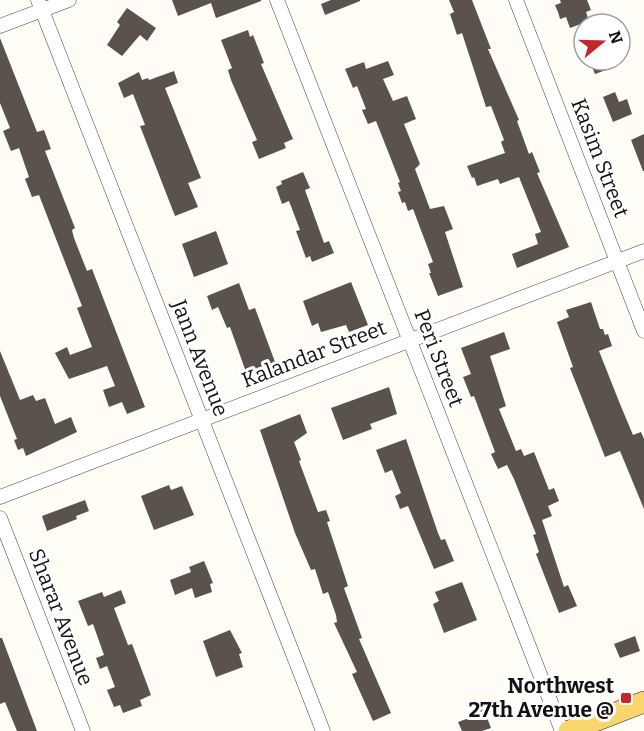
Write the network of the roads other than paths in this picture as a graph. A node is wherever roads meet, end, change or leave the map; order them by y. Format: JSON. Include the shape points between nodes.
{"nodes":[{"id":1,"x":69,"y":0,"type":"edge"},
{"id":2,"x":277,"y":0,"type":"edge"},
{"id":3,"x":516,"y":0,"type":"edge"},
{"id":4,"x":40,"y":5,"type":"edge"},
{"id":5,"x":0,"y":26,"type":"edge"},
{"id":6,"x":644,"y":251,"type":"edge"},
{"id":7,"x":617,"y":261,"type":"junction"},
{"id":8,"x":644,"y":331,"type":"edge"},
{"id":9,"x":409,"y":340,"type":"junction"},
{"id":10,"x":201,"y":419,"type":"junction"},
{"id":11,"x":0,"y":497,"type":"edge"},
{"id":12,"x":0,"y":519,"type":"edge"},
{"id":13,"x":644,"y":702,"type":"edge"},
{"id":14,"x":83,"y":731,"type":"edge"},
{"id":15,"x":323,"y":731,"type":"edge"},
{"id":16,"x":562,"y":731,"type":"edge"},
{"id":17,"x":569,"y":731,"type":"edge"}],
"edges":[{"from":1,"to":4,"type":"street"},
{"from":2,"to":9,"type":"street","name":"Peri Street"},
{"from":3,"to":7,"type":"street","name":"Kasim Street"},
{"from":4,"to":5,"type":"street"},
{"from":4,"to":10,"type":"street","name":"Jann Avenue"},
{"from":6,"to":7,"type":"street","name":"Kalandar Street"},
{"from":7,"to":8,"type":"street","name":"Kasim Street"},
{"from":7,"to":9,"type":"street","name":"Kalandar Street"},
{"from":9,"to":10,"type":"street","name":"Kalandar Street"},
{"from":9,"to":16,"type":"street","name":"Peri Street"},
{"from":10,"to":11,"type":"street","name":"Kalandar Street"},
{"from":10,"to":15,"type":"street","name":"Jann Avenue"},
{"from":12,"to":14,"type":"street","name":"Sharar Avenue"},
{"from":13,"to":17,"type":"main road"}]}
